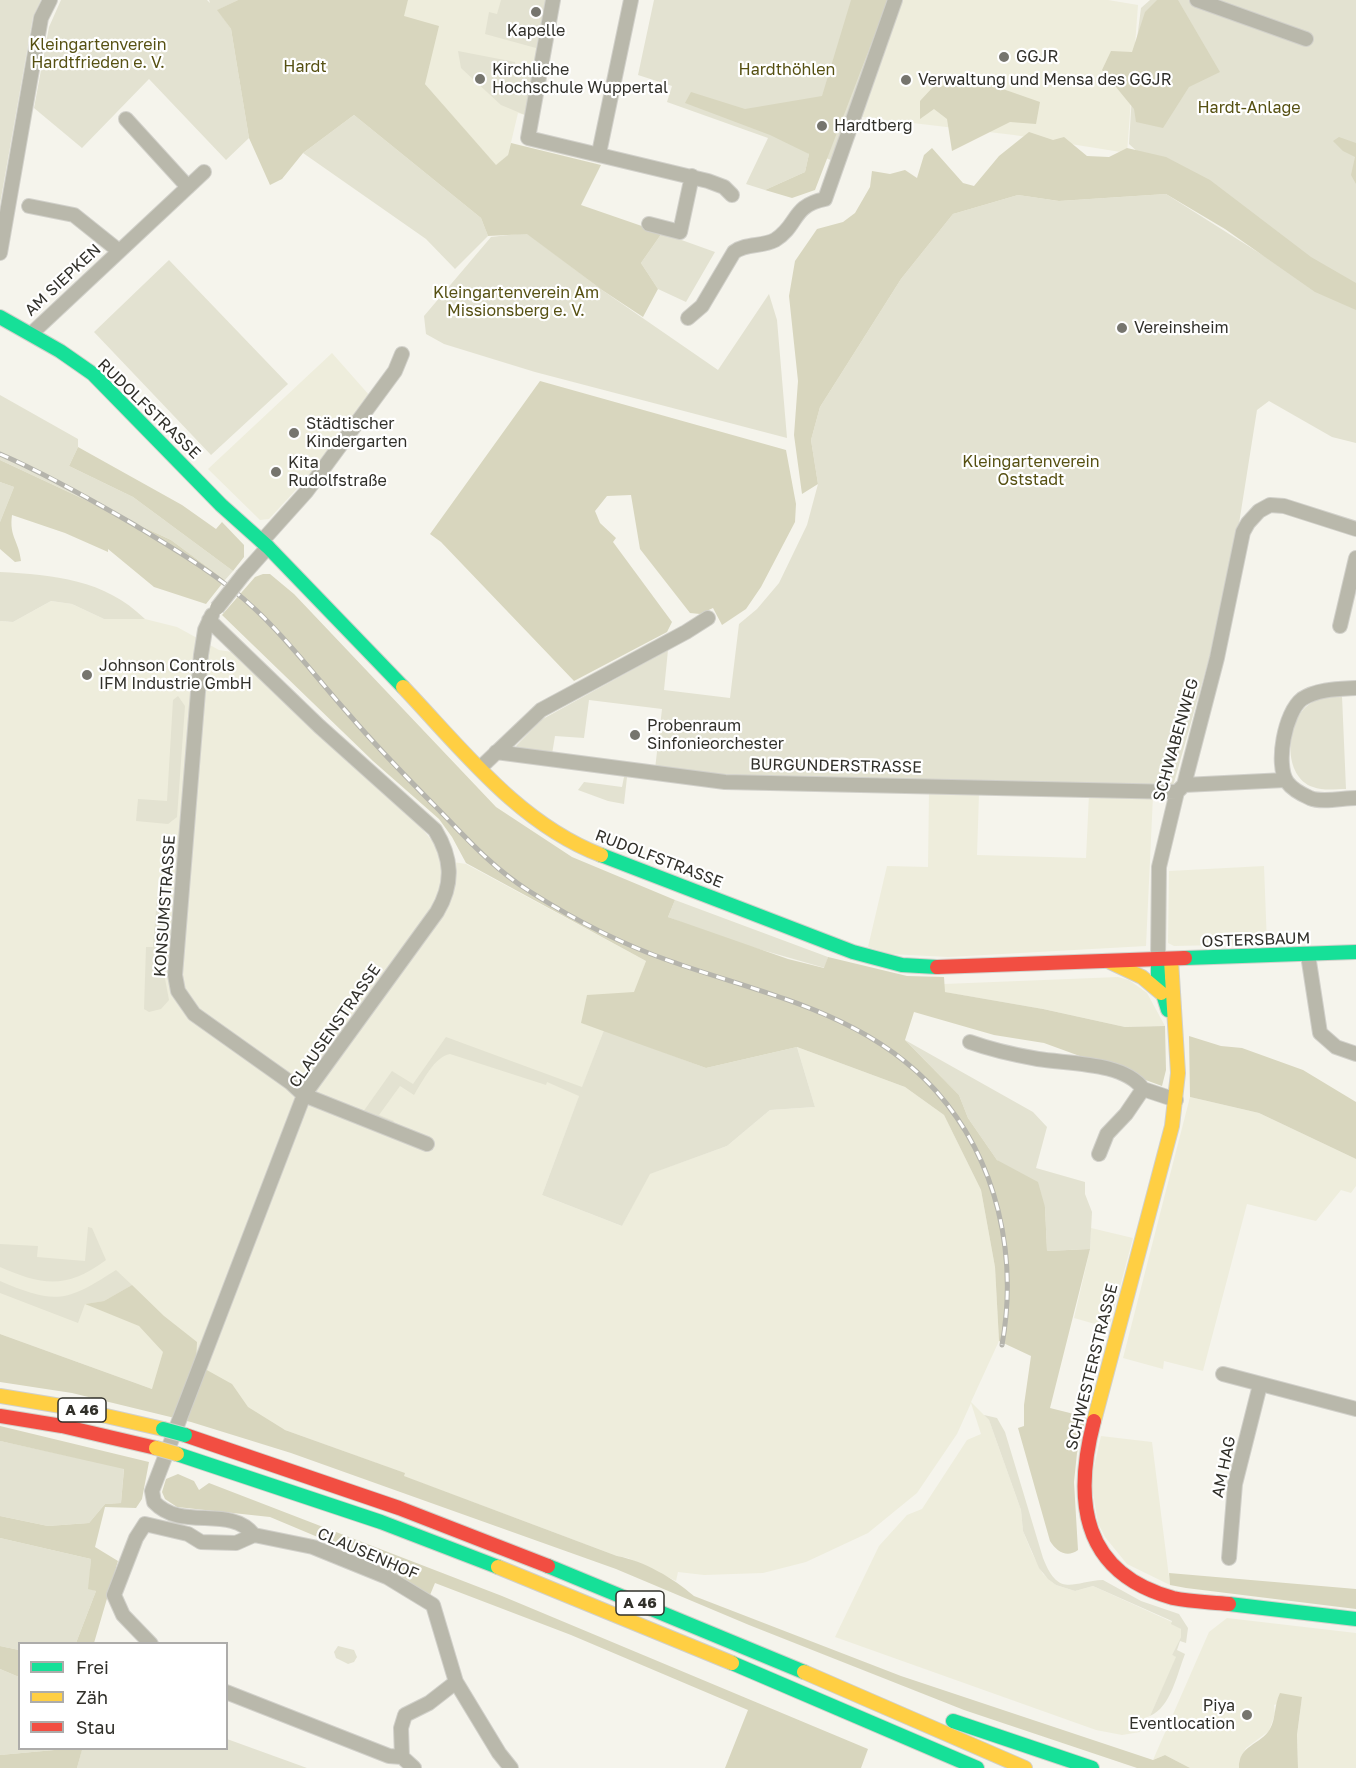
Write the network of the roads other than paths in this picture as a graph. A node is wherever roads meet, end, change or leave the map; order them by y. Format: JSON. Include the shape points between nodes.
{"nodes":[{"id":1,"x":50,"y":0,"type":"edge"},
{"id":2,"x":553,"y":0,"type":"edge"},
{"id":3,"x":632,"y":0,"type":"edge"},
{"id":4,"x":895,"y":0,"type":"edge"},
{"id":5,"x":1197,"y":0,"type":"edge"},
{"id":6,"x":1305,"y":39,"type":"dead end"},
{"id":7,"x":126,"y":119,"type":"dead end"},
{"id":8,"x":599,"y":153,"type":"junction"},
{"id":9,"x":204,"y":172,"type":"dead end"},
{"id":10,"x":692,"y":176,"type":"junction"},
{"id":11,"x":188,"y":187,"type":"junction"},
{"id":12,"x":732,"y":195,"type":"dead end"},
{"id":13,"x":29,"y":206,"type":"dead end"},
{"id":14,"x":648,"y":224,"type":"dead end"},
{"id":15,"x":119,"y":251,"type":"junction"},
{"id":16,"x":0,"y":253,"type":"edge"},
{"id":17,"x":0,"y":317,"type":"edge"},
{"id":18,"x":688,"y":318,"type":"dead end"},
{"id":19,"x":30,"y":334,"type":"junction"},
{"id":20,"x":402,"y":354,"type":"dead end"},
{"id":21,"x":1356,"y":529,"type":"edge"},
{"id":22,"x":265,"y":544,"type":"junction"},
{"id":23,"x":1356,"y":558,"type":"edge"},
{"id":24,"x":213,"y":614,"type":"junction"},
{"id":25,"x":708,"y":618,"type":"dead end"},
{"id":26,"x":1340,"y":626,"type":"dead end"},
{"id":27,"x":1356,"y":688,"type":"edge"},
{"id":28,"x":496,"y":752,"type":"junction"},
{"id":29,"x":480,"y":768,"type":"junction"},
{"id":30,"x":1286,"y":780,"type":"junction"},
{"id":31,"x":1180,"y":788,"type":"junction"},
{"id":32,"x":1356,"y":798,"type":"edge"},
{"id":33,"x":1356,"y":952,"type":"edge"},
{"id":34,"x":1308,"y":955,"type":"junction"},
{"id":35,"x":1107,"y":960,"type":"junction"},
{"id":36,"x":1164,"y":960,"type":"junction"},
{"id":37,"x":1161,"y":993,"type":"junction"},
{"id":38,"x":1175,"y":1026,"type":"junction"},
{"id":39,"x":970,"y":1042,"type":"dead end"},
{"id":40,"x":1356,"y":1054,"type":"edge"},
{"id":41,"x":1143,"y":1089,"type":"junction"},
{"id":42,"x":304,"y":1095,"type":"junction"},
{"id":43,"x":1176,"y":1100,"type":"junction"},
{"id":44,"x":427,"y":1144,"type":"dead end"},
{"id":45,"x":1099,"y":1154,"type":"dead end"},
{"id":46,"x":1223,"y":1374,"type":"dead end"},
{"id":47,"x":1260,"y":1385,"type":"junction"},
{"id":48,"x":0,"y":1396,"type":"edge"},
{"id":49,"x":1356,"y":1408,"type":"edge"},
{"id":50,"x":0,"y":1416,"type":"edge"},
{"id":51,"x":254,"y":1535,"type":"junction"},
{"id":52,"x":1229,"y":1558,"type":"dead end"},
{"id":53,"x":1356,"y":1619,"type":"edge"},
{"id":54,"x":149,"y":1642,"type":"edge"},
{"id":55,"x":805,"y":1673,"type":"junction"},
{"id":56,"x":456,"y":1682,"type":"junction"},
{"id":57,"x":799,"y":1692,"type":"junction"},
{"id":58,"x":228,"y":1693,"type":"edge"},
{"id":59,"x":402,"y":1757,"type":"junction"},
{"id":60,"x":930,"y":1763,"type":"dead end"},
{"id":61,"x":414,"y":1768,"type":"edge"},
{"id":62,"x":511,"y":1768,"type":"edge"},
{"id":63,"x":977,"y":1768,"type":"edge"},
{"id":64,"x":1025,"y":1768,"type":"edge"},
{"id":65,"x":1092,"y":1768,"type":"edge"}],
"edges":[{"from":1,"to":16,"type":"street","via":[[41,18]]},
{"from":2,"to":8,"type":"street","via":[[528,138]]},
{"from":3,"to":8,"type":"street"},
{"from":4,"to":18,"type":"street","via":[[825,199],[801,208],[778,238],[734,252],[702,306]]},
{"from":5,"to":6,"type":"street"},
{"from":7,"to":11,"type":"street"},
{"from":8,"to":10,"type":"street"},
{"from":9,"to":11,"type":"street","name":"AM SIEPKEN"},
{"from":10,"to":12,"type":"street","via":[[724,187]]},
{"from":10,"to":14,"type":"street","via":[[680,232]]},
{"from":11,"to":15,"type":"street","name":"AM SIEPKEN"},
{"from":13,"to":15,"type":"street","name":"AM SIEPKEN","via":[[74,215]]},
{"from":15,"to":19,"type":"street","name":"AM SIEPKEN"},
{"from":17,"to":19,"type":"main road","name":"RUDOLFSTRASSE"},
{"from":19,"to":22,"type":"main road","name":"RUDOLFSTRASSE","via":[[93,374]]},
{"from":20,"to":22,"type":"street","via":[[395,371]]},
{"from":21,"to":31,"type":"street","name":"SCHWABENWEG","via":[[1270,505],[1259,511],[1243,532],[1217,658]]},
{"from":22,"to":24,"type":"street","name":"KONSUMSTRASSE","bridge":true},
{"from":22,"to":29,"type":"main road","name":"RUDOLFSTRASSE"},
{"from":23,"to":26,"type":"street"},
{"from":24,"to":42,"type":"street","name":"KONSUMSTRASSE","via":[[201,655],[175,975],[178,991],[194,1014]]},
{"from":24,"to":42,"type":"street","name":"CLAUSENSTRASSE","via":[[319,726],[435,830],[447,851],[448,887],[437,912]]},
{"from":25,"to":28,"type":"street","via":[[541,710]]},
{"from":27,"to":30,"type":"street","via":[[1312,693],[1291,712],[1284,735]]},
{"from":28,"to":29,"type":"street"},
{"from":28,"to":31,"type":"street","name":"BURGUNDERSTRASSE","via":[[725,782]]},
{"from":29,"to":35,"type":"main road","name":"RUDOLFSTRASSE","via":[[531,816],[582,848],[880,961],[943,968]]},
{"from":30,"to":31,"type":"street","name":"BURGUNDERSTRASSE"},
{"from":30,"to":32,"type":"street","via":[[1312,799]]},
{"from":31,"to":36,"type":"street","name":"SCHWABENWEG","via":[[1159,867]]},
{"from":33,"to":34,"type":"main road","name":"OSTERSBAUM"},
{"from":34,"to":36,"type":"main road","name":"OSTERSBAUM"},
{"from":34,"to":40,"type":"street","via":[[1320,1033],[1336,1047]]},
{"from":35,"to":36,"type":"main road","name":"RUDOLFSTRASSE"},
{"from":35,"to":37,"type":"main road","via":[[1142,977]]},
{"from":36,"to":37,"type":"main road","name":"SCHWESTERSTRASSE"},
{"from":36,"to":38,"type":"main road","name":"SCHWESTERSTRASSE"},
{"from":37,"to":38,"type":"main road","name":"SCHWESTERSTRASSE"},
{"from":38,"to":43,"type":"main road","name":"SCHWESTERSTRASSE"},
{"from":39,"to":41,"type":"street","via":[[1039,1059],[1099,1066],[1136,1079]]},
{"from":41,"to":43,"type":"street"},
{"from":41,"to":45,"type":"street","via":[[1107,1134]]},
{"from":42,"to":44,"type":"street","name":"KONSUMSTRASSE"},
{"from":42,"to":51,"type":"street","name":"CLAUSENSTRASSE","via":[[152,1491],[154,1502],[167,1513],[200,1520],[236,1520]]},
{"from":43,"to":53,"type":"main road","name":"SCHWESTERSTRASSE","via":[[1085,1461],[1083,1497],[1088,1526],[1103,1557],[1120,1574],[1156,1592]]},
{"from":46,"to":47,"type":"street"},
{"from":47,"to":49,"type":"street"},
{"from":47,"to":52,"type":"street","name":"AM HAG","via":[[1235,1484]]},
{"from":48,"to":55,"type":"main road","number":"A 46","bridge":true,"via":[[163,1429],[308,1474],[473,1535]]},
{"from":50,"to":57,"type":"main road","number":"A 46","bridge":true,"via":[[156,1448],[301,1493],[455,1549]]},
{"from":51,"to":54,"type":"street","name":"CLAUSENHOF","via":[[236,1543],[201,1542],[188,1534],[149,1524],[141,1527],[114,1595],[123,1615]]},
{"from":51,"to":56,"type":"street","name":"CLAUSENHOF","via":[[313,1547],[387,1577],[433,1605]]},
{"from":55,"to":64,"type":"main road","number":"A 46"},
{"from":55,"to":65,"type":"main road"},
{"from":56,"to":59,"type":"street","via":[[405,1715],[401,1728]]},
{"from":56,"to":62,"type":"street"},
{"from":57,"to":60,"type":"main road","via":[[881,1740]]},
{"from":57,"to":63,"type":"main road","number":"A 46"},
{"from":58,"to":59,"type":"street","via":[[389,1756]]},
{"from":59,"to":61,"type":"street"}]}
